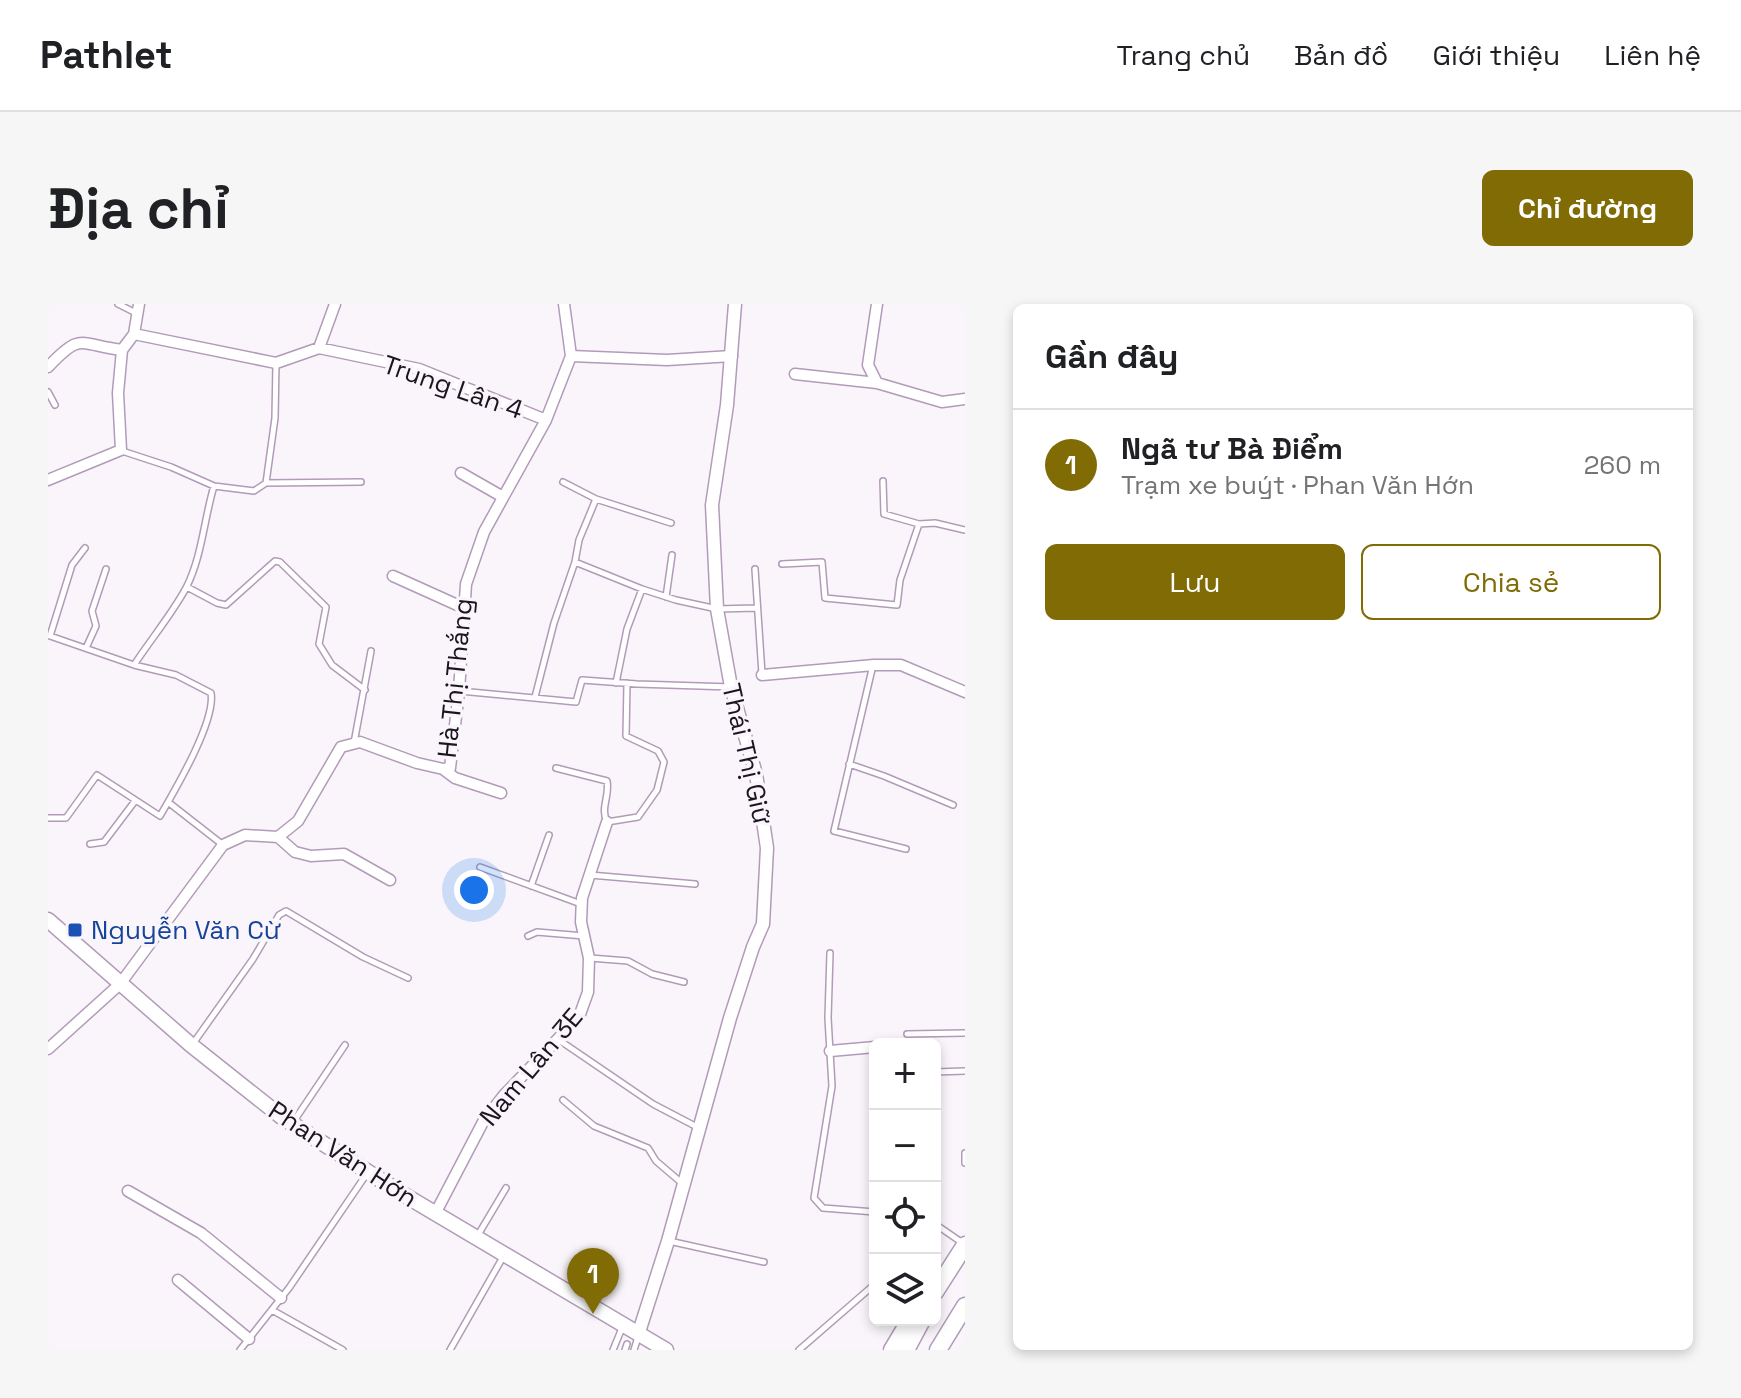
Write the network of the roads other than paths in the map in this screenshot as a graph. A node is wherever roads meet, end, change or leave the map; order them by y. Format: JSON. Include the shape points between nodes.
{"nodes":[{"id":1,"x":118,"y":304,"type":"edge"},
{"id":2,"x":335,"y":304,"type":"edge"},
{"id":3,"x":564,"y":304,"type":"edge"},
{"id":4,"x":735,"y":304,"type":"edge"},
{"id":5,"x":877,"y":304,"type":"edge"},
{"id":6,"x":138,"y":309,"type":"edge"},
{"id":7,"x":134,"y":334,"type":"junction"},
{"id":8,"x":319,"y":348,"type":"junction"},
{"id":9,"x":122,"y":350,"type":"junction"},
{"id":10,"x":571,"y":356,"type":"junction"},
{"id":11,"x":732,"y":356,"type":"junction"},
{"id":12,"x":276,"y":363,"type":"junction"},
{"id":13,"x":48,"y":367,"type":"edge"},
{"id":14,"x":795,"y":374,"type":"dead end"},
{"id":15,"x":877,"y":383,"type":"junction"},
{"id":16,"x":48,"y":392,"type":"edge"},
{"id":17,"x":965,"y":399,"type":"edge"},
{"id":18,"x":55,"y":405,"type":"dead end"},
{"id":19,"x":546,"y":420,"type":"junction"},
{"id":20,"x":121,"y":450,"type":"junction"},
{"id":21,"x":461,"y":473,"type":"dead end"},
{"id":22,"x":48,"y":480,"type":"edge"},
{"id":23,"x":883,"y":481,"type":"dead end"},
{"id":24,"x":361,"y":482,"type":"dead end"},
{"id":25,"x":563,"y":482,"type":"dead end"},
{"id":26,"x":266,"y":483,"type":"junction"},
{"id":27,"x":214,"y":486,"type":"junction"},
{"id":28,"x":503,"y":497,"type":"junction"},
{"id":29,"x":596,"y":499,"type":"junction"},
{"id":30,"x":671,"y":523,"type":"dead end"},
{"id":31,"x":919,"y":524,"type":"junction"},
{"id":32,"x":965,"y":530,"type":"edge"},
{"id":33,"x":85,"y":548,"type":"dead end"},
{"id":34,"x":672,"y":555,"type":"dead end"},
{"id":35,"x":575,"y":562,"type":"junction"},
{"id":36,"x":782,"y":564,"type":"dead end"},
{"id":37,"x":106,"y":569,"type":"dead end"},
{"id":38,"x":755,"y":569,"type":"dead end"},
{"id":39,"x":393,"y":576,"type":"dead end"},
{"id":40,"x":187,"y":587,"type":"junction"},
{"id":41,"x":642,"y":589,"type":"junction"},
{"id":42,"x":666,"y":597,"type":"junction"},
{"id":43,"x":464,"y":608,"type":"junction"},
{"id":44,"x":756,"y":608,"type":"junction"},
{"id":45,"x":717,"y":609,"type":"junction"},
{"id":46,"x":49,"y":637,"type":"edge"},
{"id":47,"x":86,"y":648,"type":"junction"},
{"id":48,"x":371,"y":651,"type":"dead end"},
{"id":49,"x":134,"y":665,"type":"junction"},
{"id":50,"x":874,"y":665,"type":"junction"},
{"id":51,"x":762,"y":675,"type":"joint"},
{"id":52,"x":616,"y":683,"type":"junction"},
{"id":53,"x":627,"y":683,"type":"junction"},
{"id":54,"x":731,"y":687,"type":"junction"},
{"id":55,"x":365,"y":690,"type":"junction"},
{"id":56,"x":459,"y":691,"type":"junction"},
{"id":57,"x":965,"y":692,"type":"edge"},
{"id":58,"x":535,"y":697,"type":"junction"},
{"id":59,"x":354,"y":744,"type":"junction"},
{"id":60,"x":849,"y":764,"type":"junction"},
{"id":61,"x":556,"y":768,"type":"dead end"},
{"id":62,"x":443,"y":769,"type":"junction"},
{"id":63,"x":501,"y":793,"type":"dead end"},
{"id":64,"x":135,"y":801,"type":"junction"},
{"id":65,"x":168,"y":802,"type":"junction"},
{"id":66,"x":953,"y":805,"type":"dead end"},
{"id":67,"x":48,"y":818,"type":"edge"},
{"id":68,"x":607,"y":822,"type":"junction"},
{"id":69,"x":549,"y":835,"type":"dead end"},
{"id":70,"x":278,"y":837,"type":"junction"},
{"id":71,"x":90,"y":844,"type":"dead end"},
{"id":72,"x":223,"y":845,"type":"junction"},
{"id":73,"x":906,"y":849,"type":"dead end"},
{"id":74,"x":480,"y":867,"type":"dead end"},
{"id":75,"x":589,"y":875,"type":"junction"},
{"id":76,"x":390,"y":880,"type":"dead end"},
{"id":77,"x":695,"y":884,"type":"dead end"},
{"id":78,"x":531,"y":886,"type":"junction"},
{"id":79,"x":582,"y":904,"type":"junction"},
{"id":80,"x":48,"y":920,"type":"edge"},
{"id":81,"x":528,"y":936,"type":"dead end"},
{"id":82,"x":584,"y":936,"type":"junction"},
{"id":83,"x":830,"y":953,"type":"dead end"},
{"id":84,"x":589,"y":958,"type":"junction"},
{"id":85,"x":408,"y":978,"type":"dead end"},
{"id":86,"x":684,"y":982,"type":"dead end"},
{"id":87,"x":120,"y":984,"type":"junction"},
{"id":88,"x":965,"y":1033,"type":"edge"},
{"id":89,"x":907,"y":1034,"type":"dead end"},
{"id":90,"x":559,"y":1040,"type":"junction"},
{"id":91,"x":191,"y":1045,"type":"junction"},
{"id":92,"x":345,"y":1045,"type":"dead end"},
{"id":93,"x":869,"y":1048,"type":"edge"},
{"id":94,"x":48,"y":1049,"type":"edge"},
{"id":95,"x":830,"y":1051,"type":"junction"},
{"id":96,"x":965,"y":1071,"type":"edge"},
{"id":97,"x":941,"y":1072,"type":"edge"},
{"id":98,"x":563,"y":1100,"type":"dead end"},
{"id":99,"x":292,"y":1124,"type":"junction"},
{"id":100,"x":699,"y":1128,"type":"junction"},
{"id":101,"x":965,"y":1153,"type":"edge"},
{"id":102,"x":965,"y":1163,"type":"edge"},
{"id":103,"x":368,"y":1171,"type":"junction"},
{"id":104,"x":683,"y":1184,"type":"junction"},
{"id":105,"x":506,"y":1188,"type":"dead end"},
{"id":106,"x":128,"y":1191,"type":"dead end"},
{"id":107,"x":436,"y":1212,"type":"junction"},
{"id":108,"x":869,"y":1212,"type":"edge"},
{"id":109,"x":941,"y":1228,"type":"edge"},
{"id":110,"x":477,"y":1236,"type":"junction"},
{"id":111,"x":668,"y":1241,"type":"junction"},
{"id":112,"x":965,"y":1245,"type":"edge"},
{"id":113,"x":506,"y":1253,"type":"junction"},
{"id":114,"x":764,"y":1262,"type":"dead end"},
{"id":115,"x":178,"y":1280,"type":"dead end"},
{"id":116,"x":941,"y":1283,"type":"edge"},
{"id":117,"x":869,"y":1289,"type":"edge"},
{"id":118,"x":281,"y":1298,"type":"junction"},
{"id":119,"x":965,"y":1306,"type":"edge"},
{"id":120,"x":272,"y":1310,"type":"junction"},
{"id":121,"x":624,"y":1324,"type":"junction"},
{"id":122,"x":906,"y":1326,"type":"edge"},
{"id":123,"x":919,"y":1326,"type":"edge"},
{"id":124,"x":639,"y":1332,"type":"junction"},
{"id":125,"x":244,"y":1346,"type":"edge"},
{"id":126,"x":343,"y":1350,"type":"edge"},
{"id":127,"x":450,"y":1350,"type":"edge"},
{"id":128,"x":613,"y":1350,"type":"edge"},
{"id":129,"x":634,"y":1350,"type":"edge"},
{"id":130,"x":666,"y":1350,"type":"edge"},
{"id":131,"x":799,"y":1350,"type":"edge"},
{"id":132,"x":892,"y":1350,"type":"edge"},
{"id":133,"x":906,"y":1350,"type":"edge"},
{"id":134,"x":938,"y":1350,"type":"edge"}],
"edges":[{"from":1,"to":6,"type":"lane"},
{"from":2,"to":8,"type":"street"},
{"from":3,"to":10,"type":"street","name":"Hà Thị Thắng"},
{"from":4,"to":11,"type":"street","name":"Thái Thị Giữ"},
{"from":5,"to":15,"type":"street","via":[[868,365]]},
{"from":6,"to":7,"type":"street"},
{"from":7,"to":9,"type":"street"},
{"from":7,"to":12,"type":"street"},
{"from":8,"to":12,"type":"street"},
{"from":8,"to":19,"type":"street","name":"Trung Lân 4","via":[[419,369]]},
{"from":9,"to":13,"type":"street","via":[[81,342],[69,345]]},
{"from":9,"to":20,"type":"street"},
{"from":10,"to":11,"type":"street"},
{"from":10,"to":19,"type":"street","name":"Hà Thị Thắng"},
{"from":11,"to":45,"type":"street","name":"Thái Thị Giữ","via":[[712,505]]},
{"from":12,"to":26,"type":"lane"},
{"from":14,"to":15,"type":"street"},
{"from":15,"to":17,"type":"street","via":[[942,402]]},
{"from":16,"to":18,"type":"lane"},
{"from":19,"to":28,"type":"street","name":"Hà Thị Thắng"},
{"from":20,"to":22,"type":"street"},
{"from":20,"to":27,"type":"lane"},
{"from":21,"to":28,"type":"street"},
{"from":23,"to":31,"type":"lane","via":[[884,514]]},
{"from":24,"to":26,"type":"lane"},
{"from":25,"to":29,"type":"lane"},
{"from":26,"to":27,"type":"lane","via":[[254,491]]},
{"from":27,"to":40,"type":"lane"},
{"from":28,"to":43,"type":"street","name":"Hà Thị Thắng","via":[[484,532],[466,584]]},
{"from":29,"to":30,"type":"lane"},
{"from":29,"to":35,"type":"lane"},
{"from":31,"to":32,"type":"lane"},
{"from":31,"to":36,"type":"lane","via":[[897,605],[825,598],[822,562]]},
{"from":33,"to":46,"type":"lane","via":[[72,565]]},
{"from":34,"to":42,"type":"lane"},
{"from":35,"to":41,"type":"lane"},
{"from":35,"to":58,"type":"lane"},
{"from":37,"to":47,"type":"lane","via":[[92,611],[96,626]]},
{"from":38,"to":44,"type":"lane"},
{"from":39,"to":43,"type":"street"},
{"from":40,"to":49,"type":"lane"},
{"from":40,"to":55,"type":"lane","via":[[226,605],[280,562],[326,607],[319,644],[332,665]]},
{"from":41,"to":42,"type":"lane"},
{"from":41,"to":52,"type":"lane"},
{"from":42,"to":45,"type":"lane"},
{"from":43,"to":56,"type":"street","name":"Hà Thị Thắng"},
{"from":44,"to":45,"type":"lane"},
{"from":44,"to":51,"type":"lane"},
{"from":45,"to":54,"type":"street","name":"Thái Thị Giữ"},
{"from":46,"to":47,"type":"lane"},
{"from":47,"to":49,"type":"lane"},
{"from":48,"to":55,"type":"lane"},
{"from":49,"to":65,"type":"lane","via":[[176,675],[211,693],[207,720]]},
{"from":50,"to":51,"type":"street"},
{"from":50,"to":57,"type":"street","via":[[901,665]]},
{"from":50,"to":60,"type":"lane"},
{"from":52,"to":53,"type":"lane"},
{"from":52,"to":58,"type":"lane","via":[[582,680],[576,702]]},
{"from":53,"to":54,"type":"lane"},
{"from":53,"to":68,"type":"lane","via":[[626,736],[658,751],[664,762],[657,790],[638,817]]},
{"from":54,"to":100,"type":"street","name":"Thái Thị Giữ","via":[[756,774],[767,848],[763,924]]},
{"from":55,"to":59,"type":"lane"},
{"from":56,"to":58,"type":"lane"},
{"from":56,"to":62,"type":"street","name":"Hà Thị Thắng","via":[[450,768]]},
{"from":59,"to":62,"type":"street","name":"Hà Thị Thắng"},
{"from":59,"to":70,"type":"street","via":[[341,747],[298,821]]},
{"from":60,"to":66,"type":"lane"},
{"from":60,"to":73,"type":"lane","via":[[834,831]]},
{"from":61,"to":68,"type":"lane","name":"Nam Lân 3E","via":[[607,781]]},
{"from":62,"to":63,"type":"street"},
{"from":64,"to":65,"type":"lane","via":[[160,816]]},
{"from":64,"to":67,"type":"lane","via":[[97,775],[66,818]]},
{"from":64,"to":71,"type":"lane","via":[[104,842]]},
{"from":65,"to":72,"type":"lane"},
{"from":68,"to":75,"type":"street","name":"Nam Lân 3E"},
{"from":69,"to":78,"type":"lane"},
{"from":70,"to":72,"type":"street","via":[[245,835]]},
{"from":70,"to":76,"type":"street","via":[[295,852],[344,854]]},
{"from":72,"to":87,"type":"street"},
{"from":74,"to":78,"type":"lane"},
{"from":75,"to":77,"type":"lane"},
{"from":75,"to":79,"type":"street","name":"Nam Lân 3E"},
{"from":78,"to":79,"type":"lane"},
{"from":79,"to":82,"type":"street","name":"Nam Lân 3E"},
{"from":80,"to":87,"type":"main road","name":"Phan Văn Hớn"},
{"from":81,"to":82,"type":"lane"},
{"from":82,"to":84,"type":"street","name":"Nam Lân 3E"},
{"from":83,"to":95,"type":"lane"},
{"from":84,"to":86,"type":"lane","via":[[628,961]]},
{"from":84,"to":90,"type":"street","name":"Nam Lân 3E","via":[[588,992],[579,1017]]},
{"from":85,"to":91,"type":"lane","via":[[286,911]]},
{"from":87,"to":91,"type":"main road","name":"Phan Văn Hớn"},
{"from":87,"to":94,"type":"street"},
{"from":88,"to":89,"type":"lane"},
{"from":90,"to":100,"type":"lane","via":[[653,1104]]},
{"from":90,"to":107,"type":"street","name":"Nam Lân 3E","via":[[483,1122]]},
{"from":91,"to":99,"type":"main road","name":"Phan Văn Hớn"},
{"from":92,"to":99,"type":"lane"},
{"from":93,"to":95,"type":"street"},
{"from":95,"to":108,"type":"lane","via":[[832,1086],[814,1198],[823,1208]]},
{"from":96,"to":97,"type":"lane"},
{"from":98,"to":104,"type":"lane","via":[[594,1126],[648,1148]]},
{"from":99,"to":103,"type":"main road","name":"Phan Văn Hớn"},
{"from":100,"to":104,"type":"street","name":"Thái Thị Giữ"},
{"from":101,"to":102,"type":"lane"},
{"from":103,"to":107,"type":"main road","name":"Phan Văn Hớn"},
{"from":103,"to":118,"type":"lane"},
{"from":104,"to":111,"type":"street","name":"Thái Thị Giữ"},
{"from":105,"to":110,"type":"lane"},
{"from":106,"to":118,"type":"street","via":[[201,1233]]},
{"from":107,"to":110,"type":"main road","name":"Phan Văn Hớn"},
{"from":109,"to":112,"type":"lane"},
{"from":110,"to":113,"type":"main road","name":"Phan Văn Hớn"},
{"from":111,"to":114,"type":"lane"},
{"from":111,"to":124,"type":"street","name":"Thái Thị Giữ"},
{"from":112,"to":116,"type":"highway"},
{"from":113,"to":121,"type":"main road","name":"Phan Văn Hớn"},
{"from":113,"to":127,"type":"lane"},
{"from":115,"to":125,"type":"street"},
{"from":117,"to":131,"type":"lane"},
{"from":118,"to":120,"type":"lane"},
{"from":119,"to":134,"type":"highway"},
{"from":120,"to":125,"type":"lane"},
{"from":120,"to":126,"type":"lane"},
{"from":121,"to":124,"type":"main road","name":"Phan Văn Hớn"},
{"from":121,"to":128,"type":"lane"},
{"from":122,"to":132,"type":"highway"},
{"from":123,"to":133,"type":"highway"},
{"from":124,"to":129,"type":"lane"},
{"from":124,"to":130,"type":"main road","name":"Phan Văn Hớn"}]}
